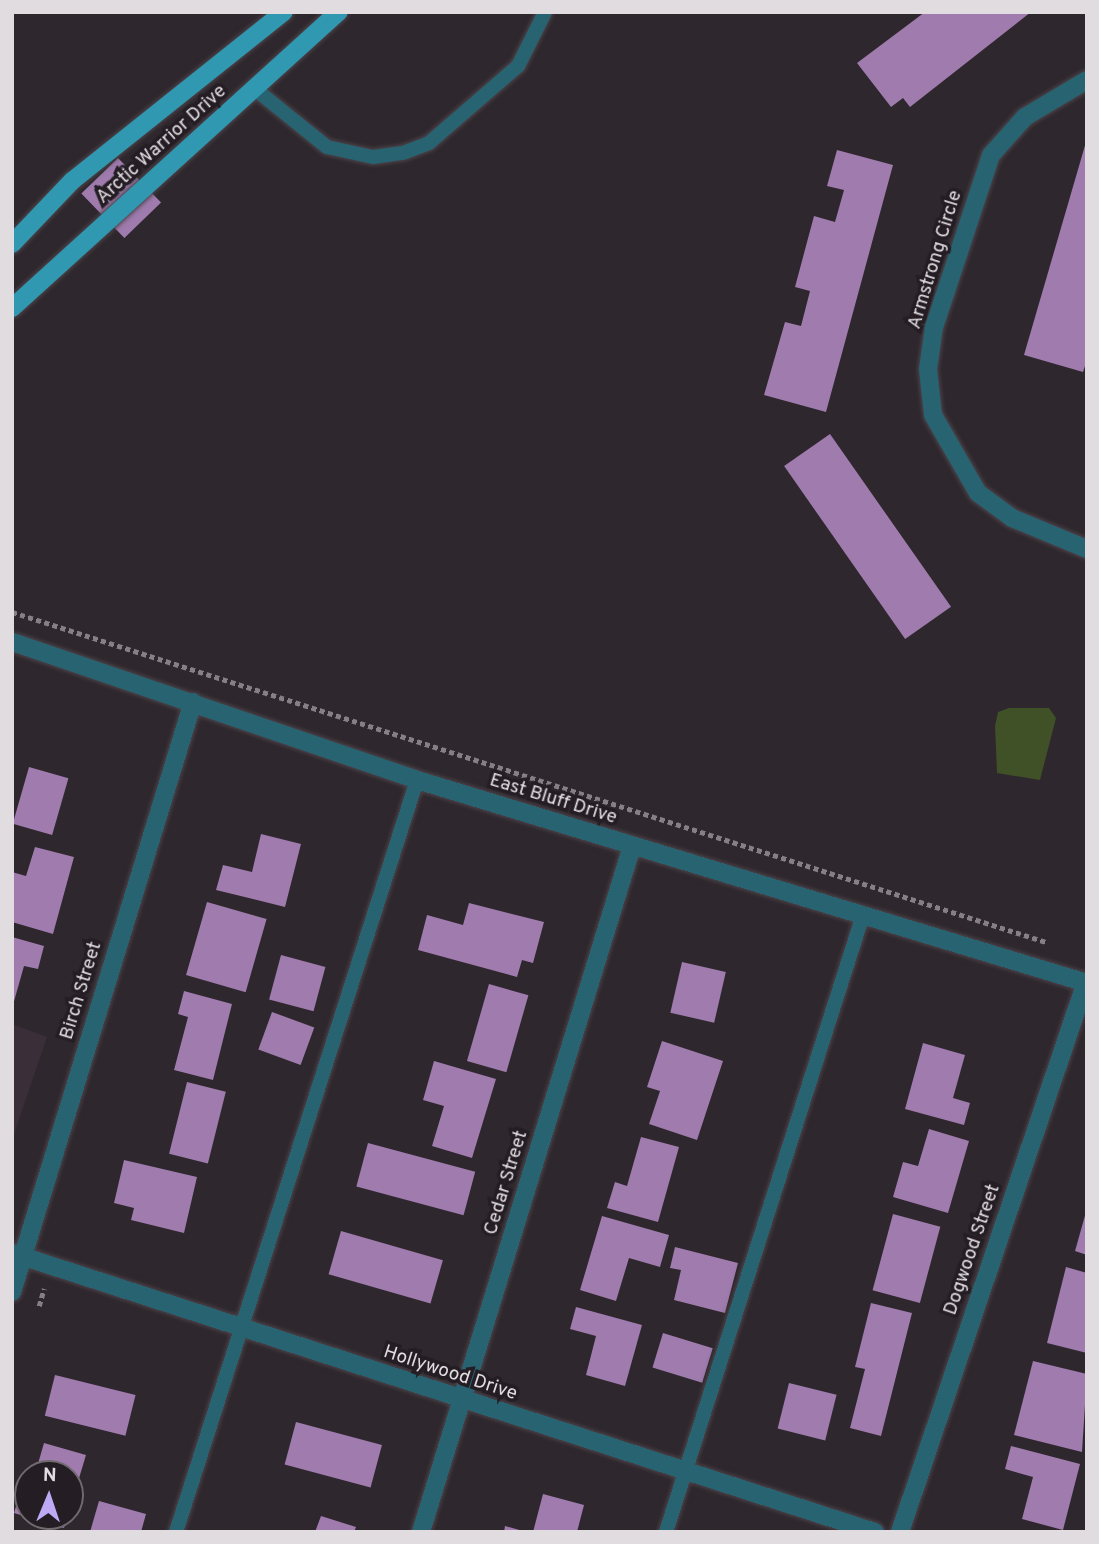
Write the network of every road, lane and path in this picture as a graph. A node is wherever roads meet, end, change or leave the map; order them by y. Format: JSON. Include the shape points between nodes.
{"nodes":[{"id":1,"x":284,"y":12,"type":"edge"},
{"id":2,"x":339,"y":12,"type":"edge"},
{"id":3,"x":545,"y":12,"type":"edge"},
{"id":4,"x":1087,"y":80,"type":"edge"},
{"id":5,"x":255,"y":89,"type":"junction"},
{"id":6,"x":12,"y":244,"type":"edge"},
{"id":7,"x":12,"y":308,"type":"edge"},
{"id":8,"x":1087,"y":549,"type":"edge"},
{"id":9,"x":12,"y":612,"type":"edge"},
{"id":10,"x":12,"y":642,"type":"edge"},
{"id":11,"x":193,"y":702,"type":"junction"},
{"id":12,"x":417,"y":780,"type":"junction"},
{"id":13,"x":632,"y":846,"type":"junction"},
{"id":14,"x":863,"y":915,"type":"junction"},
{"id":15,"x":1060,"y":947,"type":"dead end"},
{"id":16,"x":1086,"y":983,"type":"edge"},
{"id":17,"x":18,"y":1255,"type":"edge"},
{"id":18,"x":12,"y":1292,"type":"edge"},
{"id":19,"x":242,"y":1326,"type":"junction"},
{"id":20,"x":461,"y":1401,"type":"junction"},
{"id":21,"x":686,"y":1470,"type":"junction"},
{"id":22,"x":176,"y":1532,"type":"edge"},
{"id":23,"x":421,"y":1532,"type":"edge"},
{"id":24,"x":667,"y":1532,"type":"edge"},
{"id":25,"x":875,"y":1532,"type":"edge"},
{"id":26,"x":900,"y":1532,"type":"edge"}],
"edges":[{"from":1,"to":6,"type":"main road","name":"Arctic Warrior Drive","via":[[72,181]]},
{"from":2,"to":5,"type":"main road","name":"Arctic Warrior Drive"},
{"from":3,"to":5,"type":"lane","via":[[518,66],[429,143],[403,153],[373,157],[327,147]]},
{"from":4,"to":8,"type":"street","name":"Armstrong Circle","via":[[1025,117],[991,155],[934,327],[928,369],[933,415],[978,492],[1012,518]]},
{"from":5,"to":7,"type":"main road","name":"Arctic Warrior Drive"},
{"from":9,"to":15,"type":"path"},
{"from":10,"to":11,"type":"street","name":"East Bluff Drive"},
{"from":11,"to":12,"type":"street","name":"East Bluff Drive"},
{"from":11,"to":17,"type":"street","name":"Birch Street"},
{"from":12,"to":13,"type":"street","name":"East Bluff Drive"},
{"from":12,"to":19,"type":"lane"},
{"from":13,"to":14,"type":"street","name":"East Bluff Drive"},
{"from":13,"to":20,"type":"street","name":"Cedar Street"},
{"from":14,"to":16,"type":"street","name":"East Bluff Drive"},
{"from":14,"to":21,"type":"lane"},
{"from":16,"to":26,"type":"street","name":"Dogwood Street"},
{"from":17,"to":18,"type":"street","name":"Birch Street"},
{"from":17,"to":19,"type":"street","name":"Hollywood Drive"},
{"from":19,"to":20,"type":"street","name":"Hollywood Drive"},
{"from":19,"to":22,"type":"lane"},
{"from":20,"to":21,"type":"street","name":"Hollywood Drive"},
{"from":20,"to":23,"type":"street","name":"Cedar Street"},
{"from":21,"to":24,"type":"lane"},
{"from":21,"to":25,"type":"street","name":"Hollywood Drive"}]}
